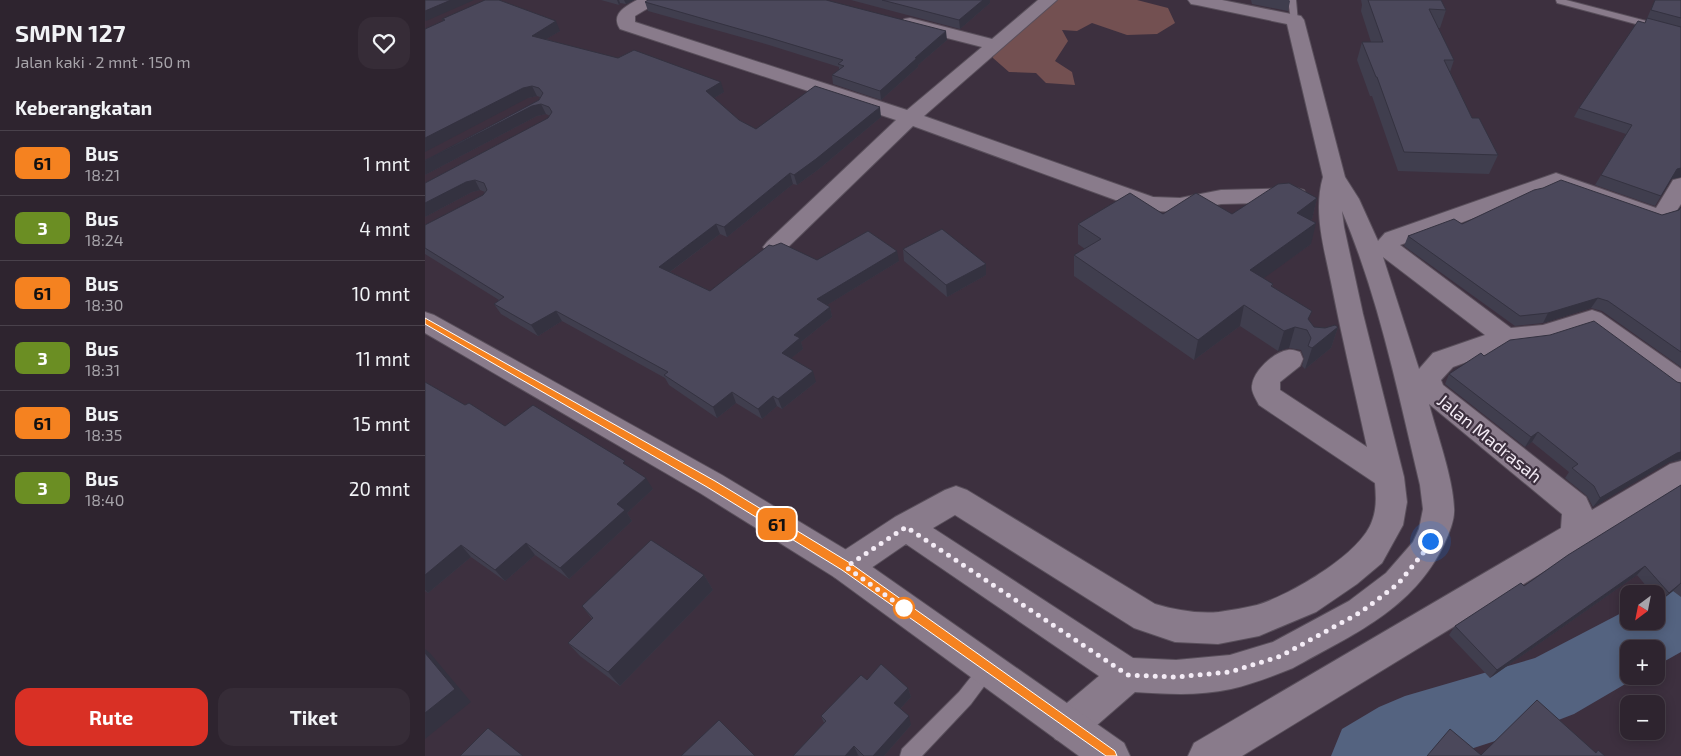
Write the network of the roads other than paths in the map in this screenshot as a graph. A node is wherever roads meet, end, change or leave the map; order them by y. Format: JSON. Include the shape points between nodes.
{"nodes":[{"id":1,"x":649,"y":0,"type":"edge"},
{"id":2,"x":1048,"y":0,"type":"edge"},
{"id":3,"x":1292,"y":0,"type":"edge"},
{"id":4,"x":1202,"y":1,"type":"edge"},
{"id":5,"x":1561,"y":1,"type":"edge"},
{"id":6,"x":891,"y":18,"type":"edge"},
{"id":7,"x":1295,"y":20,"type":"junction"},
{"id":8,"x":1681,"y":34,"type":"edge"},
{"id":9,"x":995,"y":45,"type":"junction"},
{"id":10,"x":910,"y":118,"type":"junction"},
{"id":11,"x":1681,"y":185,"type":"edge"},
{"id":12,"x":1337,"y":189,"type":"junction"},
{"id":13,"x":775,"y":248,"type":"edge"},
{"id":14,"x":425,"y":321,"type":"edge"},
{"id":15,"x":1340,"y":322,"type":"junction"},
{"id":16,"x":1394,"y":325,"type":"junction"},
{"id":17,"x":1506,"y":338,"type":"junction"},
{"id":18,"x":1290,"y":359,"type":"dead end"},
{"id":19,"x":1681,"y":383,"type":"edge"},
{"id":20,"x":1681,"y":473,"type":"edge"},
{"id":21,"x":1389,"y":477,"type":"junction"},
{"id":22,"x":906,"y":527,"type":"junction"},
{"id":23,"x":1575,"y":536,"type":"junction"},
{"id":24,"x":846,"y":567,"type":"junction"},
{"id":25,"x":988,"y":669,"type":"junction"},
{"id":26,"x":1128,"y":675,"type":"junction"},
{"id":27,"x":1068,"y":726,"type":"junction"},
{"id":28,"x":909,"y":756,"type":"edge"},
{"id":29,"x":1111,"y":756,"type":"edge"},
{"id":30,"x":1207,"y":756,"type":"edge"}],
"edges":[{"from":1,"to":10,"type":"street","via":[[626,14],[627,25]]},
{"from":2,"to":9,"type":"street"},
{"from":3,"to":7,"type":"lane"},
{"from":4,"to":7,"type":"street"},
{"from":5,"to":8,"type":"lane"},
{"from":6,"to":9,"type":"street"},
{"from":7,"to":12,"type":"street"},
{"from":9,"to":10,"type":"street"},
{"from":10,"to":12,"type":"street","via":[[1153,204],[1179,205],[1221,197]]},
{"from":10,"to":13,"type":"street"},
{"from":11,"to":17,"type":"street","via":[[1663,213],[1655,216],[1556,180],[1393,238],[1389,248]]},
{"from":12,"to":15,"type":"street","via":[[1332,227]]},
{"from":12,"to":16,"type":"street","via":[[1361,228]]},
{"from":14,"to":24,"type":"street","via":[[711,484]]},
{"from":15,"to":16,"type":"street"},
{"from":15,"to":21,"type":"street"},
{"from":16,"to":26,"type":"street","via":[[1439,509],[1435,529],[1424,552],[1398,584],[1361,612],[1281,656],[1230,672],[1176,677]]},
{"from":17,"to":19,"type":"street","via":[[1544,334],[1593,319]]},
{"from":17,"to":23,"type":"street","name":"Jalan Madrasah","via":[[1443,360],[1427,380],[1440,399],[1575,506],[1579,517]]},
{"from":18,"to":21,"type":"street","via":[[1265,384],[1269,397]]},
{"from":20,"to":23,"type":"street"},
{"from":21,"to":22,"type":"street","via":[[1392,502],[1387,525],[1371,553],[1304,601],[1259,620],[1218,628],[1175,626],[1146,617],[957,499]]},
{"from":22,"to":24,"type":"street"},
{"from":22,"to":26,"type":"street"},
{"from":23,"to":30,"type":"street"},
{"from":24,"to":25,"type":"street"},
{"from":25,"to":27,"type":"street"},
{"from":25,"to":28,"type":"lane"},
{"from":26,"to":27,"type":"street"},
{"from":27,"to":29,"type":"street"}]}
